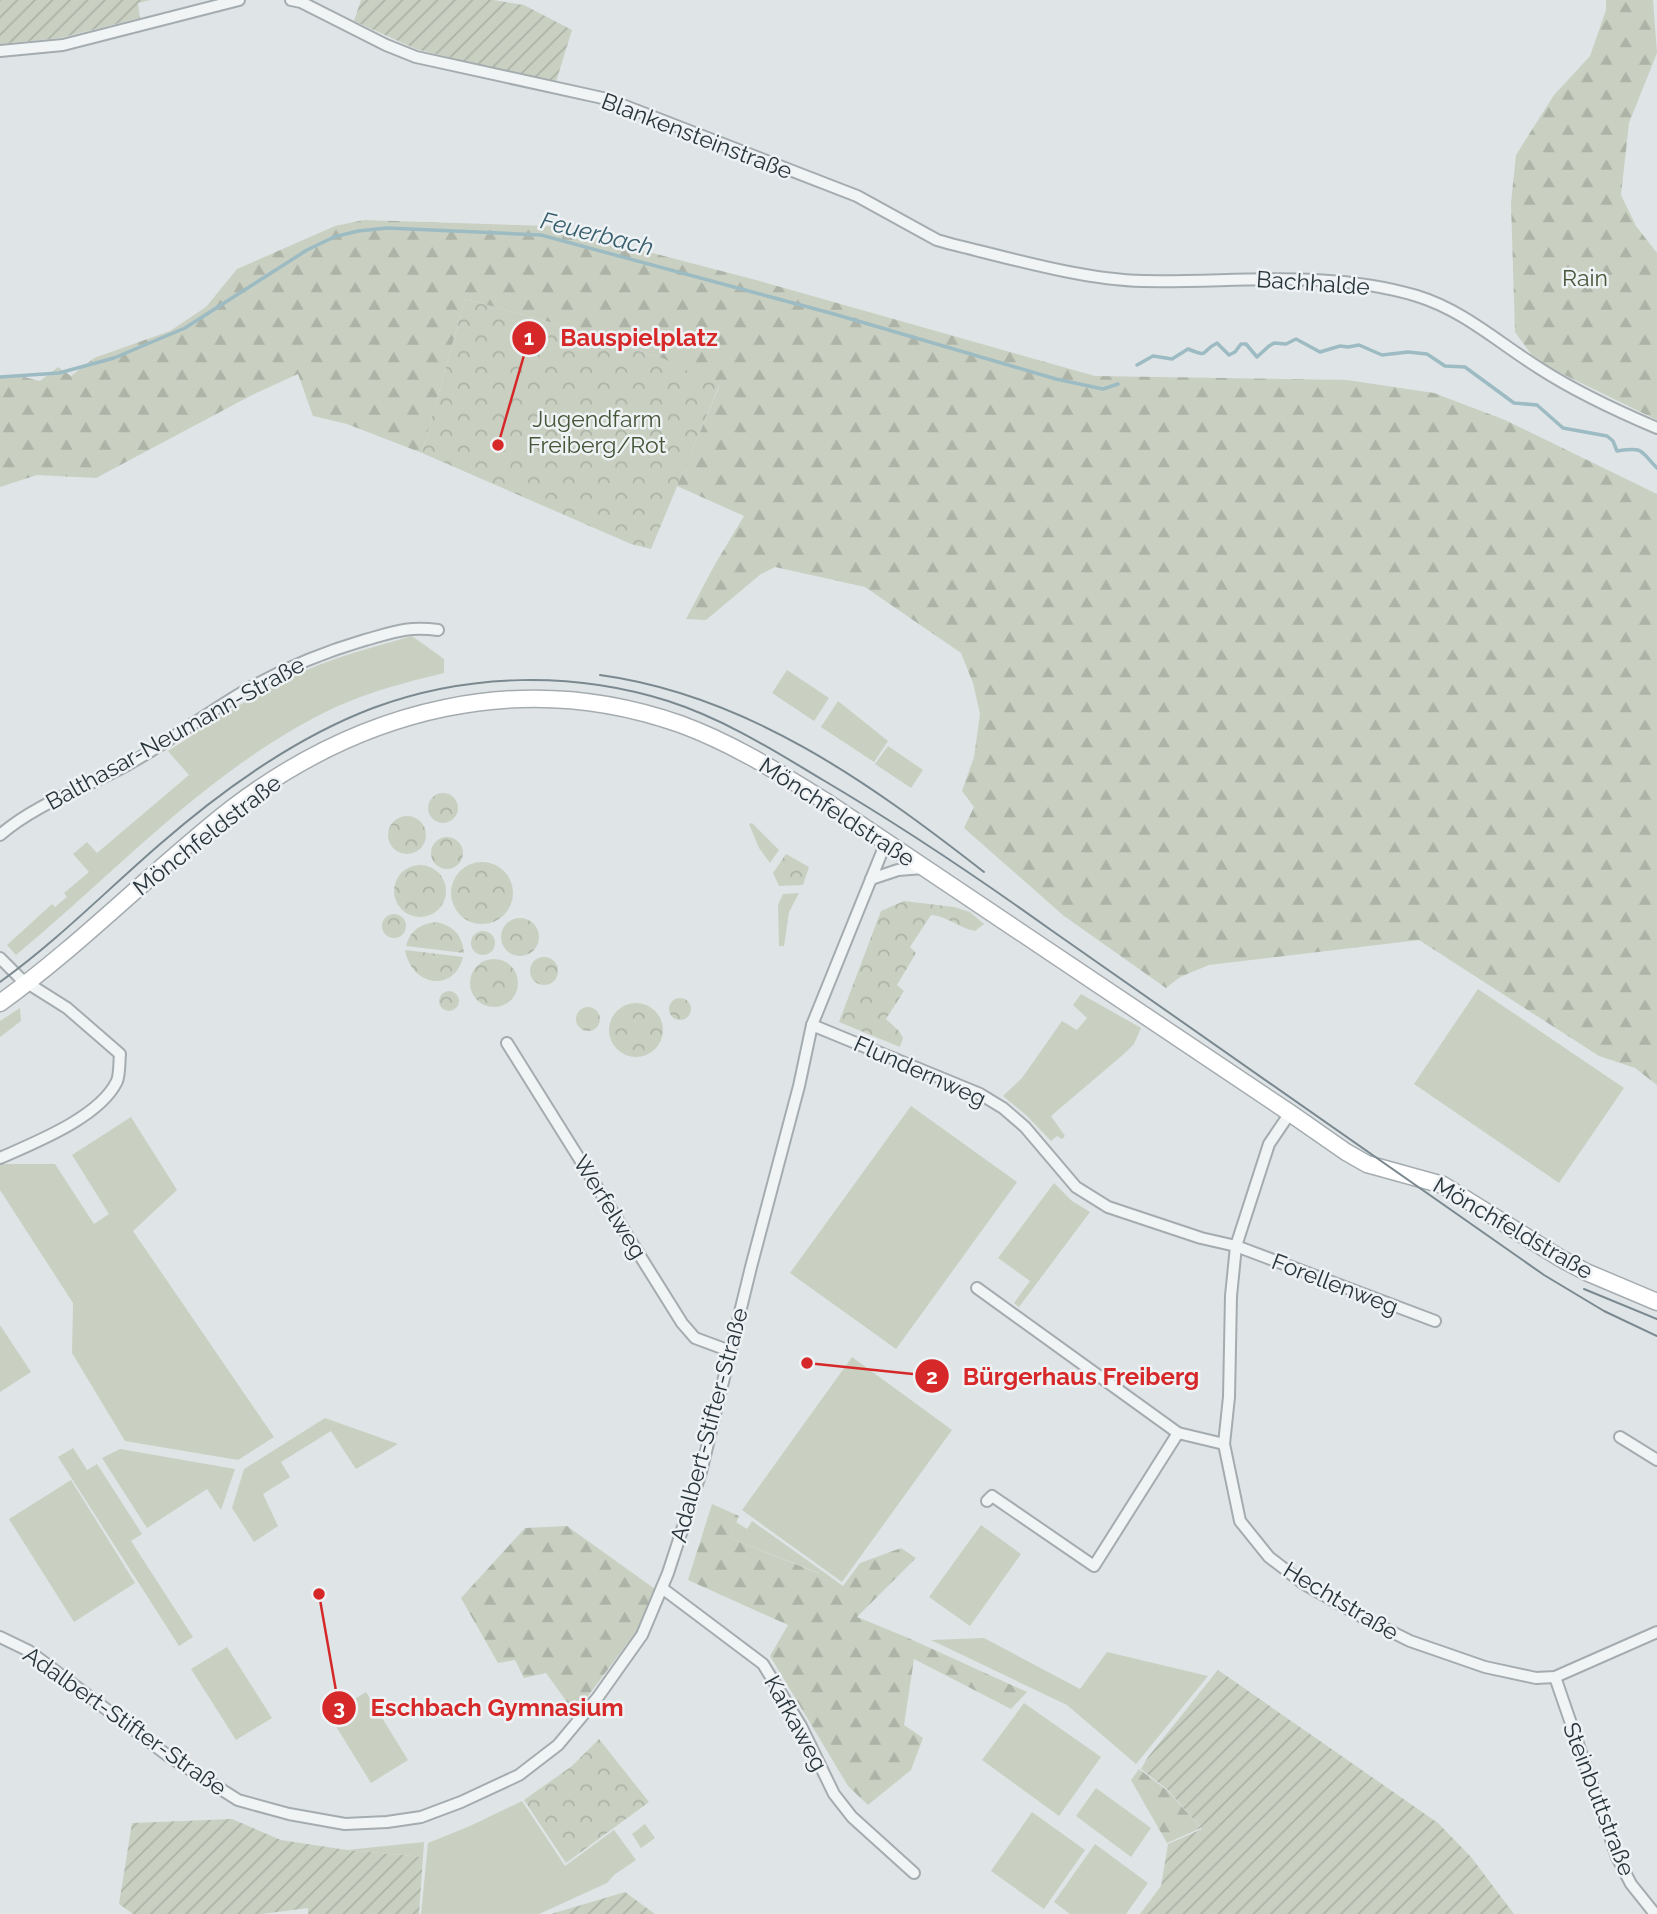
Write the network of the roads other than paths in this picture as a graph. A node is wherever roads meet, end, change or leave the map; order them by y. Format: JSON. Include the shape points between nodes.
{"nodes":[{"id":1,"x":239,"y":0,"type":"edge"},
{"id":2,"x":291,"y":0,"type":"edge"},
{"id":3,"x":0,"y":51,"type":"edge"},
{"id":4,"x":937,"y":240,"type":"joint"},
{"id":5,"x":1657,"y":428,"type":"edge"},
{"id":6,"x":438,"y":630,"type":"dead end"},
{"id":7,"x":0,"y":835,"type":"edge"},
{"id":8,"x":886,"y":842,"type":"junction"},
{"id":9,"x":924,"y":868,"type":"junction"},
{"id":10,"x":871,"y":879,"type":"junction"},
{"id":11,"x":0,"y":958,"type":"edge"},
{"id":12,"x":28,"y":983,"type":"junction"},
{"id":13,"x":0,"y":1003,"type":"edge"},
{"id":14,"x":812,"y":1025,"type":"junction"},
{"id":15,"x":507,"y":1043,"type":"dead end"},
{"id":16,"x":1290,"y":1113,"type":"junction"},
{"id":17,"x":0,"y":1158,"type":"edge"},
{"id":18,"x":1236,"y":1246,"type":"junction"},
{"id":19,"x":977,"y":1288,"type":"dead end"},
{"id":20,"x":1657,"y":1302,"type":"edge"},
{"id":21,"x":1435,"y":1321,"type":"dead end"},
{"id":22,"x":730,"y":1351,"type":"junction"},
{"id":23,"x":1178,"y":1433,"type":"junction"},
{"id":24,"x":1620,"y":1437,"type":"dead end"},
{"id":25,"x":1224,"y":1444,"type":"junction"},
{"id":26,"x":1657,"y":1460,"type":"edge"},
{"id":27,"x":987,"y":1501,"type":"dead end"},
{"id":28,"x":662,"y":1588,"type":"junction"},
{"id":29,"x":1657,"y":1632,"type":"edge"},
{"id":30,"x":0,"y":1637,"type":"edge"},
{"id":31,"x":1555,"y":1677,"type":"junction"},
{"id":32,"x":914,"y":1873,"type":"dead end"},
{"id":33,"x":1655,"y":1914,"type":"edge"}],
"edges":[{"from":1,"to":3,"type":"street","via":[[63,46]]},
{"from":2,"to":4,"type":"street","name":"Blankensteinstraße","via":[[416,57],[607,99],[857,196]]},
{"from":4,"to":5,"type":"street","name":"Bachhalde","via":[[1082,273],[1140,281],[1320,280],[1418,296],[1458,313],[1542,370]]},
{"from":6,"to":7,"type":"street","name":"Balthasar-Neumann-Straße","via":[[414,626],[301,662],[249,688],[126,765],[38,808]]},
{"from":8,"to":9,"type":"main road","name":"Mönchfeldstraße"},
{"from":8,"to":10,"type":"street","name":"Adalbert-Stifter-Straße"},
{"from":8,"to":12,"type":"main road","name":"Mönchfeldstraße","via":[[762,762],[680,724],[572,700],[476,702],[434,709],[374,728],[289,770],[232,809]]},
{"from":9,"to":10,"type":"street"},
{"from":9,"to":16,"type":"main road","name":"Mönchfeldstraße"},
{"from":10,"to":14,"type":"street","name":"Adalbert-Stifter-Straße"},
{"from":11,"to":12,"type":"street"},
{"from":12,"to":13,"type":"main road","name":"Mönchfeldstraße"},
{"from":12,"to":17,"type":"street","via":[[120,1054],[118,1078],[104,1101],[51,1136]]},
{"from":14,"to":18,"type":"street","name":"Flundernweg","via":[[980,1094],[1003,1108],[1076,1186],[1108,1207]]},
{"from":14,"to":22,"type":"street","name":"Adalbert-Stifter-Straße"},
{"from":15,"to":22,"type":"street","name":"Werfelweg","via":[[682,1323],[695,1339]]},
{"from":16,"to":18,"type":"street","name":"Hechtstraße","via":[[1269,1144]]},
{"from":16,"to":20,"type":"main road","name":"Mönchfeldstraße","via":[[1367,1164],[1443,1185],[1569,1263]]},
{"from":18,"to":21,"type":"street","name":"Forellenweg"},
{"from":18,"to":25,"type":"street","name":"Hechtstraße"},
{"from":19,"to":23,"type":"street"},
{"from":22,"to":28,"type":"street","name":"Adalbert-Stifter-Straße","via":[[701,1472]]},
{"from":23,"to":25,"type":"street"},
{"from":23,"to":27,"type":"street","via":[[1094,1566],[992,1496]]},
{"from":24,"to":26,"type":"street"},
{"from":25,"to":31,"type":"street","name":"Hechtstraße","via":[[1240,1521],[1269,1557],[1304,1584],[1409,1641],[1485,1667],[1536,1678]]},
{"from":28,"to":30,"type":"street","name":"Adalbert-Stifter-Straße","via":[[642,1635],[558,1745],[519,1775],[461,1802],[387,1822],[345,1824],[238,1800],[167,1755],[30,1651]]},
{"from":28,"to":32,"type":"street","name":"Kafkaweg","via":[[763,1664],[801,1726],[834,1794],[852,1817]]},
{"from":29,"to":31,"type":"street","name":"Hechtstraße"},
{"from":31,"to":33,"type":"street","name":"Steinbuttstraße","via":[[1617,1857]]}]}
